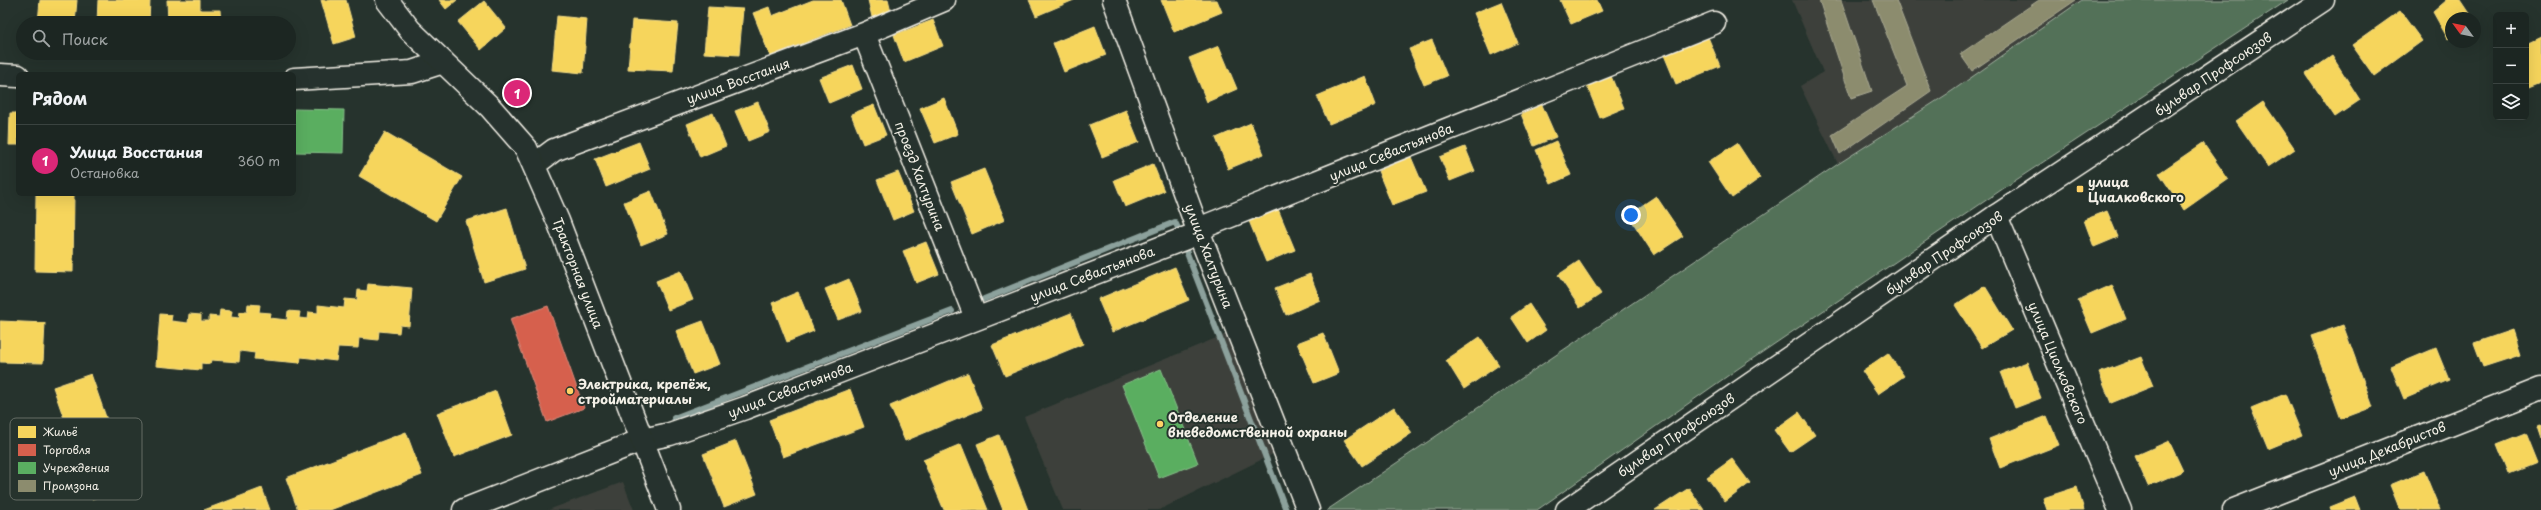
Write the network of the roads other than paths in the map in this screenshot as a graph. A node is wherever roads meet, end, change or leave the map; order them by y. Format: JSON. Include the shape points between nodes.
{"nodes":[{"id":1,"x":387,"y":0,"type":"edge"},
{"id":2,"x":944,"y":0,"type":"edge"},
{"id":3,"x":1114,"y":0,"type":"edge"},
{"id":4,"x":2323,"y":0,"type":"edge"},
{"id":5,"x":1714,"y":23,"type":"dead end"},
{"id":6,"x":864,"y":34,"type":"junction"},
{"id":7,"x":444,"y":62,"type":"junction"},
{"id":8,"x":0,"y":75,"type":"edge"},
{"id":9,"x":16,"y":76,"type":"edge"},
{"id":10,"x":296,"y":79,"type":"edge"},
{"id":11,"x":534,"y":165,"type":"junction"},
{"id":12,"x":1996,"y":216,"type":"junction"},
{"id":13,"x":1199,"y":233,"type":"junction"},
{"id":14,"x":976,"y":318,"type":"junction"},
{"id":15,"x":2541,"y":389,"type":"edge"},
{"id":16,"x":642,"y":440,"type":"junction"},
{"id":17,"x":464,"y":510,"type":"edge"},
{"id":18,"x":669,"y":510,"type":"edge"},
{"id":19,"x":1308,"y":510,"type":"edge"},
{"id":20,"x":1567,"y":510,"type":"edge"},
{"id":21,"x":2120,"y":510,"type":"edge"},
{"id":22,"x":2234,"y":510,"type":"edge"}],
"edges":[{"from":1,"to":7,"type":"street","name":"Тракторная улица","via":[[410,30]]},
{"from":2,"to":6,"type":"street","name":"улица Восстания"},
{"from":3,"to":13,"type":"street","name":"улица Халтурина"},
{"from":4,"to":12,"type":"street","name":"бульвар Профсоюзов"},
{"from":5,"to":13,"type":"street","name":"улица Севастьянова","via":[[1208,225]]},
{"from":6,"to":11,"type":"street","name":"улица Восстания","via":[[554,150]]},
{"from":6,"to":14,"type":"street","name":"проезд Халтурина"},
{"from":7,"to":10,"type":"street","via":[[412,72]]},
{"from":7,"to":11,"type":"street","name":"Тракторная улица","via":[[499,116],[526,148]]},
{"from":8,"to":9,"type":"street"},
{"from":11,"to":16,"type":"street","name":"Тракторная улица"},
{"from":12,"to":20,"type":"street","name":"бульвар Профсоюзов"},
{"from":12,"to":21,"type":"street","name":"улица Циолковского"},
{"from":13,"to":14,"type":"street","name":"улица Севастьянова"},
{"from":13,"to":19,"type":"street","name":"улица Халтурина"},
{"from":14,"to":16,"type":"street","name":"улица Севастьянова","via":[[745,408],[670,434]]},
{"from":15,"to":22,"type":"street","name":"улица Декабристов"},
{"from":16,"to":17,"type":"street","name":"улица Севастьянова"},
{"from":16,"to":18,"type":"street","name":"Тракторная улица"}]}
